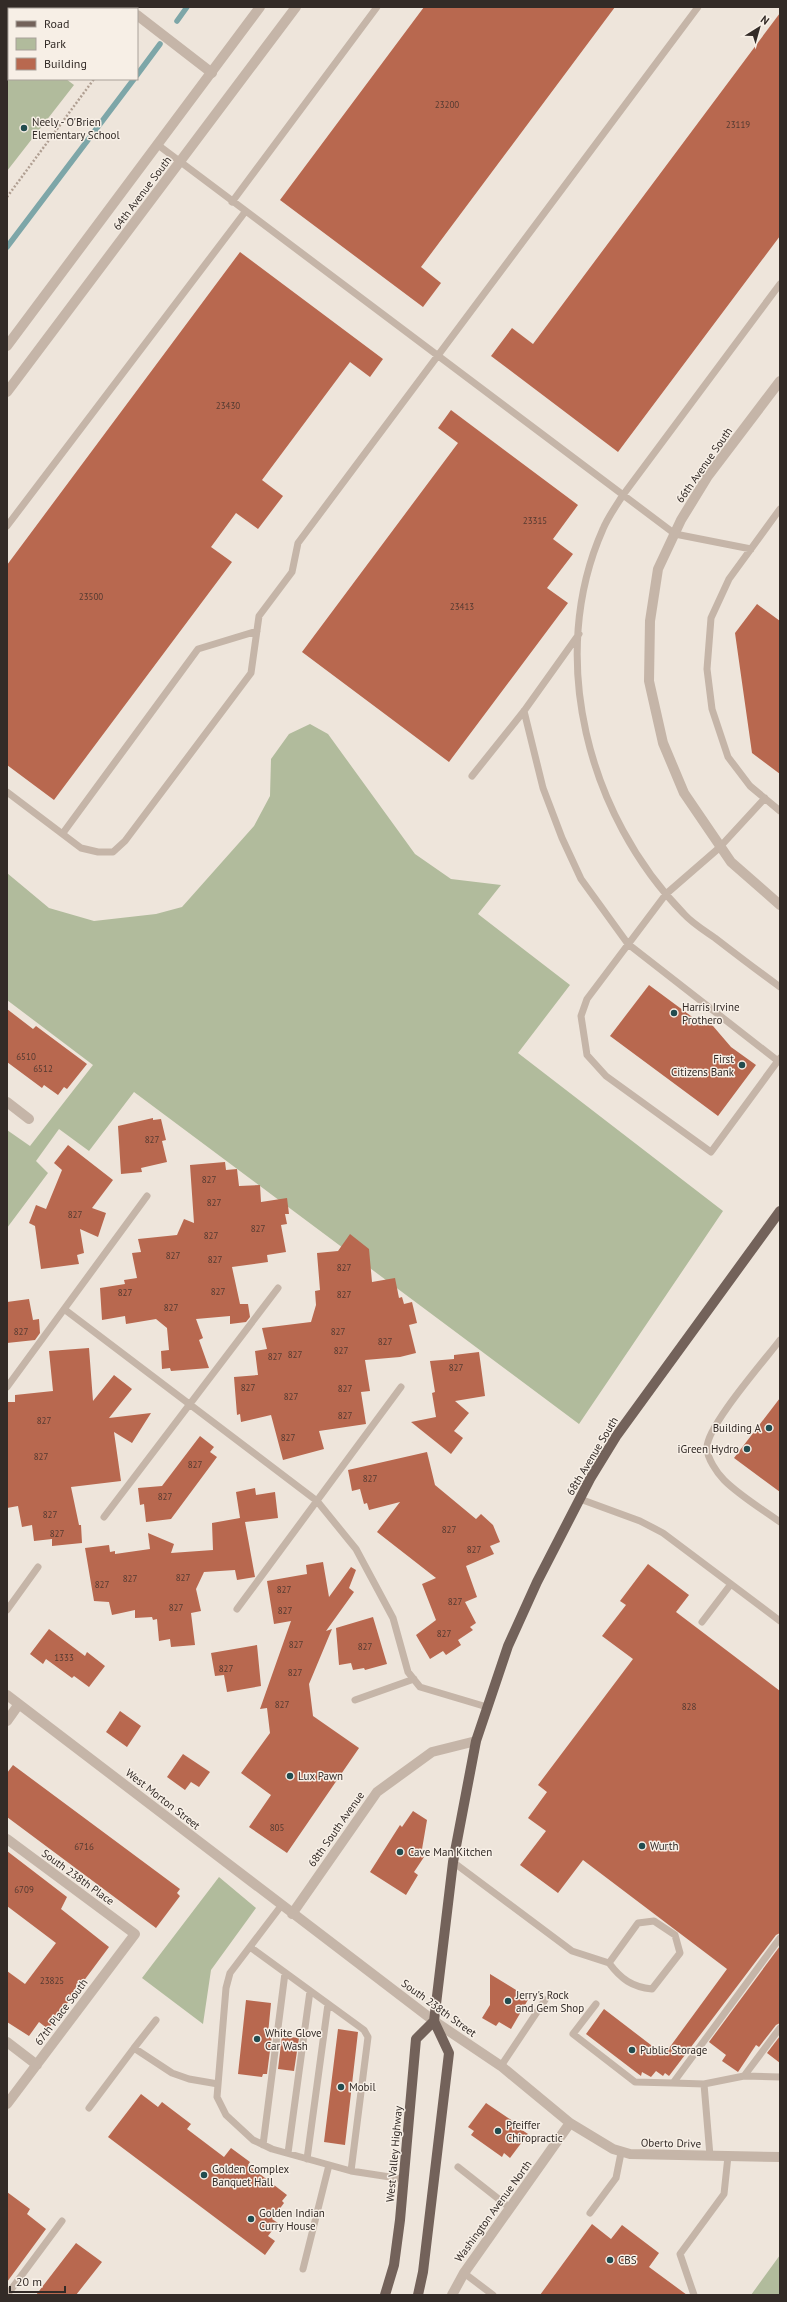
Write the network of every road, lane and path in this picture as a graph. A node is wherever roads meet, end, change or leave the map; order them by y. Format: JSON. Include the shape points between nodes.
{"nodes":[{"id":1,"x":260,"y":7,"type":"edge"},
{"id":2,"x":296,"y":7,"type":"edge"},
{"id":3,"x":377,"y":7,"type":"edge"},
{"id":4,"x":698,"y":7,"type":"edge"},
{"id":5,"x":138,"y":16,"type":"edge"},
{"id":6,"x":212,"y":73,"type":"junction"},
{"id":7,"x":93,"y":80,"type":"edge"},
{"id":8,"x":158,"y":145,"type":"junction"},
{"id":9,"x":180,"y":162,"type":"junction"},
{"id":10,"x":7,"y":197,"type":"edge"},
{"id":11,"x":232,"y":202,"type":"junction"},
{"id":12,"x":245,"y":212,"type":"junction"},
{"id":13,"x":780,"y":284,"type":"edge"},
{"id":14,"x":7,"y":346,"type":"edge"},
{"id":15,"x":438,"y":356,"type":"junction"},
{"id":16,"x":780,"y":381,"type":"edge"},
{"id":17,"x":7,"y":392,"type":"edge"},
{"id":18,"x":623,"y":495,"type":"junction"},
{"id":19,"x":780,"y":509,"type":"edge"},
{"id":20,"x":7,"y":526,"type":"edge"},
{"id":21,"x":674,"y":534,"type":"junction"},
{"id":22,"x":751,"y":549,"type":"junction"},
{"id":23,"x":257,"y":632,"type":"junction"},
{"id":24,"x":579,"y":634,"type":"junction"},
{"id":25,"x":524,"y":711,"type":"junction"},
{"id":26,"x":472,"y":776,"type":"dead end"},
{"id":27,"x":7,"y":792,"type":"edge"},
{"id":28,"x":765,"y":798,"type":"junction"},
{"id":29,"x":780,"y":811,"type":"edge"},
{"id":30,"x":63,"y":833,"type":"junction"},
{"id":31,"x":720,"y":848,"type":"junction"},
{"id":32,"x":666,"y":894,"type":"junction"},
{"id":33,"x":780,"y":905,"type":"edge"},
{"id":34,"x":628,"y":944,"type":"junction"},
{"id":35,"x":780,"y":987,"type":"edge"},
{"id":36,"x":779,"y":1060,"type":"edge"},
{"id":37,"x":7,"y":1102,"type":"edge"},
{"id":38,"x":30,"y":1119,"type":"dead end"},
{"id":39,"x":147,"y":1196,"type":"dead end"},
{"id":40,"x":780,"y":1211,"type":"edge"},
{"id":41,"x":278,"y":1288,"type":"dead end"},
{"id":42,"x":64,"y":1309,"type":"junction"},
{"id":43,"x":780,"y":1340,"type":"edge"},
{"id":44,"x":7,"y":1387,"type":"edge"},
{"id":45,"x":401,"y":1387,"type":"dead end"},
{"id":46,"x":189,"y":1404,"type":"junction"},
{"id":47,"x":580,"y":1498,"type":"junction"},
{"id":48,"x":317,"y":1501,"type":"junction"},
{"id":49,"x":104,"y":1517,"type":"dead end"},
{"id":50,"x":780,"y":1522,"type":"edge"},
{"id":51,"x":38,"y":1567,"type":"dead end"},
{"id":52,"x":731,"y":1584,"type":"junction"},
{"id":53,"x":236,"y":1609,"type":"dead end"},
{"id":54,"x":7,"y":1610,"type":"edge"},
{"id":55,"x":780,"y":1621,"type":"edge"},
{"id":56,"x":702,"y":1622,"type":"dead end"},
{"id":57,"x":414,"y":1679,"type":"junction"},
{"id":58,"x":7,"y":1695,"type":"edge"},
{"id":59,"x":354,"y":1700,"type":"dead end"},
{"id":60,"x":19,"y":1704,"type":"junction"},
{"id":61,"x":487,"y":1707,"type":"junction"},
{"id":62,"x":7,"y":1721,"type":"edge"},
{"id":63,"x":476,"y":1741,"type":"junction"},
{"id":64,"x":7,"y":1839,"type":"edge"},
{"id":65,"x":453,"y":1862,"type":"junction"},
{"id":66,"x":281,"y":1906,"type":"junction"},
{"id":67,"x":292,"y":1914,"type":"junction"},
{"id":68,"x":135,"y":1934,"type":"joint"},
{"id":69,"x":780,"y":1938,"type":"edge"},
{"id":70,"x":250,"y":1947,"type":"junction"},
{"id":71,"x":609,"y":1963,"type":"junction"},
{"id":72,"x":285,"y":1973,"type":"junction"},
{"id":73,"x":310,"y":1991,"type":"junction"},
{"id":74,"x":545,"y":2000,"type":"dead end"},
{"id":75,"x":328,"y":2004,"type":"junction"},
{"id":76,"x":596,"y":2004,"type":"dead end"},
{"id":77,"x":156,"y":2020,"type":"dead end"},
{"id":78,"x":434,"y":2021,"type":"junction"},
{"id":79,"x":780,"y":2028,"type":"edge"},
{"id":80,"x":7,"y":2042,"type":"edge"},
{"id":81,"x":134,"y":2048,"type":"junction"},
{"id":82,"x":37,"y":2065,"type":"junction"},
{"id":83,"x":501,"y":2066,"type":"junction"},
{"id":84,"x":744,"y":2076,"type":"junction"},
{"id":85,"x":780,"y":2077,"type":"edge"},
{"id":86,"x":672,"y":2083,"type":"junction"},
{"id":87,"x":218,"y":2084,"type":"junction"},
{"id":88,"x":704,"y":2084,"type":"junction"},
{"id":89,"x":7,"y":2104,"type":"edge"},
{"id":90,"x":89,"y":2108,"type":"dead end"},
{"id":91,"x":570,"y":2123,"type":"junction"},
{"id":92,"x":263,"y":2145,"type":"junction"},
{"id":93,"x":288,"y":2153,"type":"junction"},
{"id":94,"x":621,"y":2153,"type":"junction"},
{"id":95,"x":710,"y":2156,"type":"junction"},
{"id":96,"x":728,"y":2156,"type":"junction"},
{"id":97,"x":780,"y":2157,"type":"edge"},
{"id":98,"x":308,"y":2159,"type":"junction"},
{"id":99,"x":329,"y":2165,"type":"junction"},
{"id":100,"x":458,"y":2167,"type":"dead end"},
{"id":101,"x":351,"y":2171,"type":"junction"},
{"id":102,"x":403,"y":2179,"type":"junction"},
{"id":103,"x":510,"y":2208,"type":"junction"},
{"id":104,"x":590,"y":2213,"type":"dead end"},
{"id":105,"x":62,"y":2221,"type":"dead end"},
{"id":106,"x":303,"y":2269,"type":"dead end"},
{"id":107,"x":464,"y":2273,"type":"junction"},
{"id":108,"x":7,"y":2295,"type":"edge"},
{"id":109,"x":385,"y":2295,"type":"edge"},
{"id":110,"x":418,"y":2295,"type":"edge"},
{"id":111,"x":452,"y":2295,"type":"edge"},
{"id":112,"x":493,"y":2295,"type":"edge"},
{"id":113,"x":694,"y":2295,"type":"edge"}],
"edges":[{"from":1,"to":6,"type":"street","name":"64th Avenue South"},
{"from":2,"to":9,"type":"street","name":"64th Avenue South"},
{"from":3,"to":11,"type":"lane"},
{"from":4,"to":15,"type":"lane"},
{"from":5,"to":6,"type":"street"},
{"from":6,"to":8,"type":"street","name":"64th Avenue South"},
{"from":7,"to":10,"type":"path"},
{"from":8,"to":9,"type":"lane"},
{"from":8,"to":14,"type":"street","name":"64th Avenue South"},
{"from":9,"to":11,"type":"lane"},
{"from":9,"to":17,"type":"street","name":"64th Avenue South"},
{"from":11,"to":12,"type":"lane"},
{"from":12,"to":15,"type":"lane"},
{"from":12,"to":20,"type":"lane"},
{"from":13,"to":18,"type":"lane"},
{"from":15,"to":18,"type":"lane"},
{"from":15,"to":23,"type":"lane","via":[[298,543],[292,572],[259,616]]},
{"from":16,"to":21,"type":"street","name":"66th Avenue South","via":[[708,476]]},
{"from":18,"to":21,"type":"lane"},
{"from":18,"to":24,"type":"lane","via":[[603,528],[590,564],[582,597]]},
{"from":19,"to":22,"type":"lane"},
{"from":21,"to":22,"type":"lane"},
{"from":21,"to":31,"type":"street","name":"66th Avenue South","via":[[658,569],[650,621],[649,681],[663,743],[684,793]]},
{"from":22,"to":28,"type":"lane","via":[[729,579],[711,618],[707,669],[712,710],[728,757],[750,786]]},
{"from":23,"to":30,"type":"lane","via":[[198,649]]},
{"from":23,"to":30,"type":"lane","via":[[251,673],[125,841],[113,852],[98,852],[81,848]]},
{"from":24,"to":25,"type":"lane"},
{"from":24,"to":32,"type":"lane","via":[[576,672],[584,722],[602,785],[626,839],[649,875]]},
{"from":25,"to":26,"type":"lane"},
{"from":25,"to":34,"type":"lane","via":[[543,788],[562,838],[581,880]]},
{"from":27,"to":30,"type":"lane"},
{"from":28,"to":29,"type":"lane"},
{"from":28,"to":31,"type":"lane"},
{"from":31,"to":32,"type":"lane"},
{"from":31,"to":33,"type":"street","name":"66th Avenue South","via":[[731,862]]},
{"from":32,"to":34,"type":"lane"},
{"from":32,"to":35,"type":"lane","via":[[685,916]]},
{"from":34,"to":36,"type":"lane"},
{"from":34,"to":36,"type":"lane","via":[[587,999],[581,1016],[587,1055],[606,1076],[711,1152]]},
{"from":37,"to":38,"type":"street"},
{"from":39,"to":42,"type":"lane"},
{"from":40,"to":47,"type":"main road","name":"68th Avenue South","via":[[617,1435]]},
{"from":41,"to":46,"type":"lane"},
{"from":42,"to":44,"type":"lane"},
{"from":42,"to":46,"type":"lane"},
{"from":43,"to":50,"type":"lane","via":[[718,1422],[709,1437],[707,1449],[724,1480]]},
{"from":45,"to":48,"type":"lane"},
{"from":46,"to":48,"type":"lane"},
{"from":46,"to":49,"type":"lane"},
{"from":47,"to":52,"type":"lane","via":[[640,1521],[663,1533]]},
{"from":47,"to":61,"type":"main road","name":"68th Avenue South","via":[[508,1646]]},
{"from":48,"to":53,"type":"lane"},
{"from":48,"to":57,"type":"lane","via":[[356,1550],[392,1618],[408,1672]]},
{"from":51,"to":54,"type":"lane"},
{"from":52,"to":55,"type":"lane"},
{"from":52,"to":56,"type":"lane"},
{"from":57,"to":59,"type":"lane"},
{"from":57,"to":61,"type":"lane","via":[[420,1687]]},
{"from":58,"to":60,"type":"street"},
{"from":60,"to":62,"type":"street"},
{"from":60,"to":66,"type":"street","name":"West Morton Street"},
{"from":61,"to":63,"type":"main road","name":"68th Avenue South"},
{"from":63,"to":65,"type":"main road"},
{"from":63,"to":67,"type":"street","name":"68th South Avenue","via":[[432,1752],[377,1792]]},
{"from":64,"to":68,"type":"street","name":"South 238th Place"},
{"from":65,"to":71,"type":"lane","via":[[572,1951]]},
{"from":65,"to":78,"type":"main road"},
{"from":66,"to":67,"type":"street","name":"West Morton Street"},
{"from":66,"to":70,"type":"lane"},
{"from":67,"to":78,"type":"street","name":"South 238th Street"},
{"from":68,"to":82,"type":"street","name":"67th Place South"},
{"from":69,"to":86,"type":"lane"},
{"from":70,"to":72,"type":"lane"},
{"from":70,"to":87,"type":"lane","via":[[230,1973],[226,1988]]},
{"from":71,"to":71,"type":"lane","via":[[638,1923],[654,1921],[675,1935],[680,1953],[652,1989],[636,1987],[617,1973]]},
{"from":72,"to":73,"type":"lane"},
{"from":72,"to":92,"type":"lane"},
{"from":73,"to":75,"type":"lane"},
{"from":73,"to":93,"type":"lane"},
{"from":74,"to":83,"type":"lane"},
{"from":75,"to":98,"type":"lane"},
{"from":75,"to":101,"type":"lane","via":[[364,2030],[368,2037]]},
{"from":76,"to":86,"type":"lane","via":[[573,2034],[635,2082]]},
{"from":77,"to":81,"type":"lane"},
{"from":78,"to":83,"type":"street","name":"South 238th Street"},
{"from":78,"to":102,"type":"main road","name":"West Valley Highway","via":[[416,2039]]},
{"from":78,"to":110,"type":"main road","via":[[449,2052],[422,2285]]},
{"from":79,"to":84,"type":"lane"},
{"from":80,"to":82,"type":"street"},
{"from":81,"to":87,"type":"lane","via":[[172,2072],[189,2079]]},
{"from":81,"to":90,"type":"lane"},
{"from":82,"to":89,"type":"street","name":"67th Place South"},
{"from":83,"to":91,"type":"street","name":"South 238th Street"},
{"from":84,"to":85,"type":"lane"},
{"from":84,"to":88,"type":"lane"},
{"from":86,"to":88,"type":"lane"},
{"from":87,"to":92,"type":"lane","via":[[217,2097],[226,2115],[248,2136]]},
{"from":88,"to":95,"type":"lane"},
{"from":91,"to":94,"type":"street","name":"Oberto Drive"},
{"from":91,"to":103,"type":"street","name":"Washington Avenue North"},
{"from":92,"to":93,"type":"lane"},
{"from":93,"to":98,"type":"lane"},
{"from":94,"to":95,"type":"street","name":"Oberto Drive"},
{"from":94,"to":104,"type":"lane","via":[[616,2178]]},
{"from":95,"to":96,"type":"street","name":"Oberto Drive"},
{"from":96,"to":97,"type":"street","name":"Oberto Drive"},
{"from":96,"to":113,"type":"lane","via":[[724,2194],[680,2254]]},
{"from":98,"to":99,"type":"lane"},
{"from":99,"to":101,"type":"lane"},
{"from":99,"to":106,"type":"lane"},
{"from":100,"to":103,"type":"lane"},
{"from":101,"to":102,"type":"lane"},
{"from":102,"to":109,"type":"main road","name":"West Valley Highway","via":[[394,2265]]},
{"from":103,"to":107,"type":"street","name":"Washington Avenue North"},
{"from":105,"to":108,"type":"lane"},
{"from":107,"to":111,"type":"street","name":"Washington Avenue North"},
{"from":107,"to":112,"type":"lane"}]}
